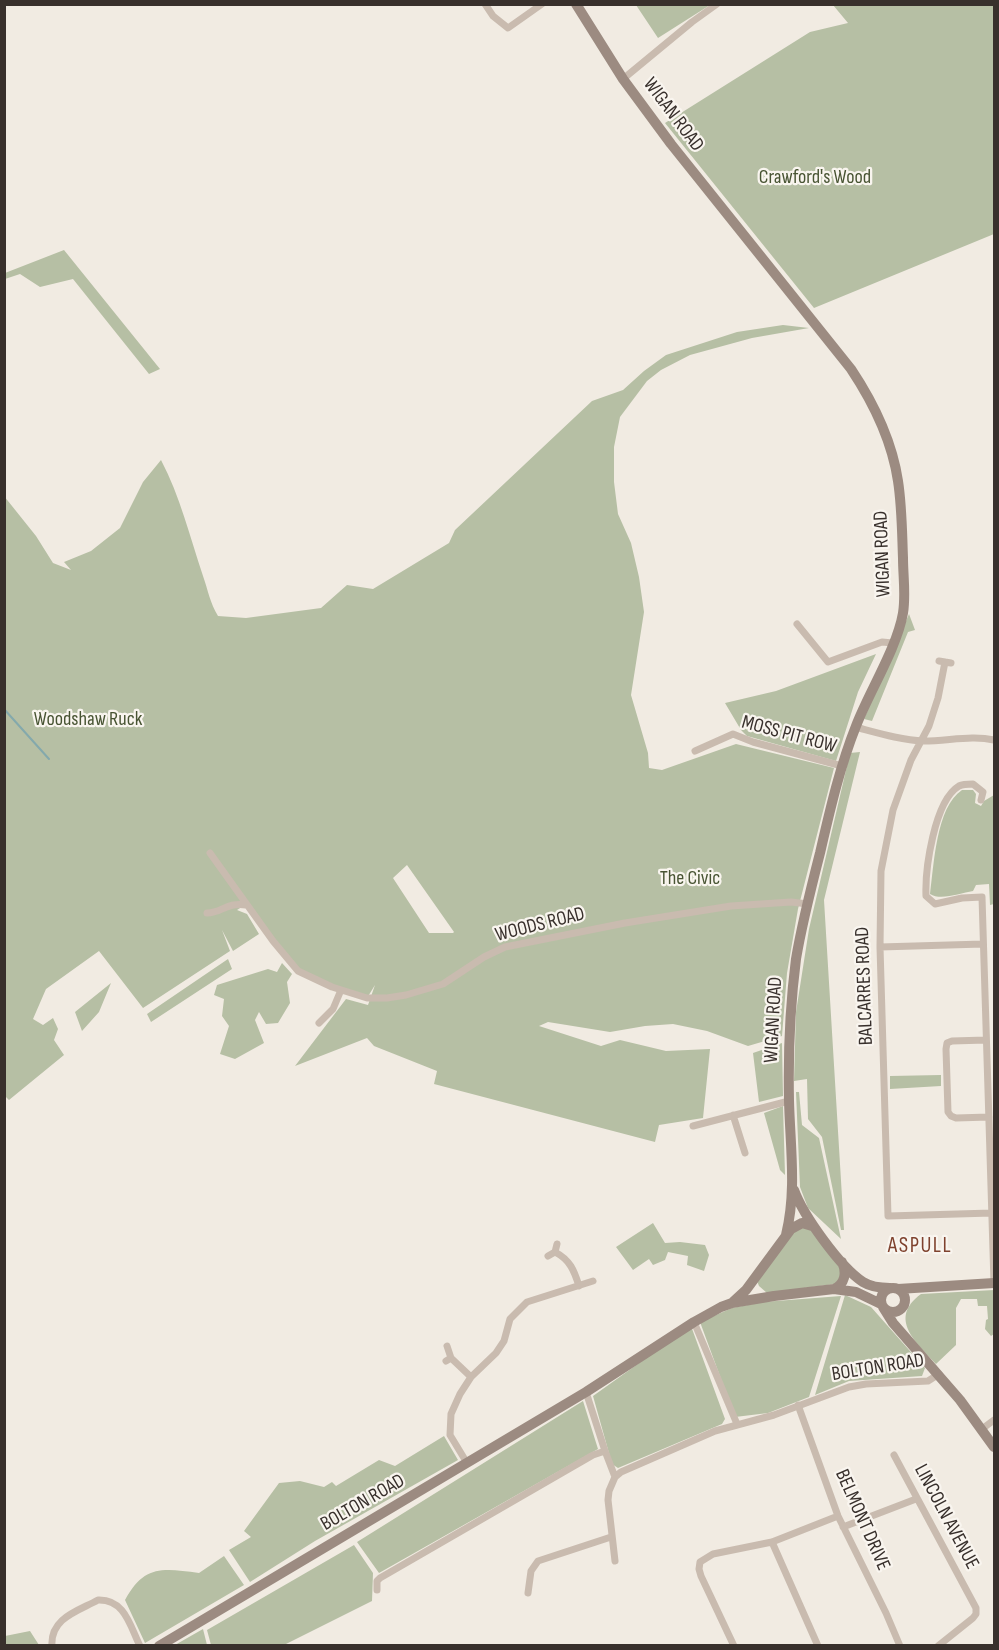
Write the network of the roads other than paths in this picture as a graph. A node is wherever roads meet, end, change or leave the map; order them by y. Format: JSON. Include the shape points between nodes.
{"nodes":[{"id":1,"x":485,"y":4,"type":"edge"},
{"id":2,"x":542,"y":4,"type":"edge"},
{"id":3,"x":576,"y":4,"type":"edge"},
{"id":4,"x":717,"y":4,"type":"edge"},
{"id":5,"x":623,"y":79,"type":"junction"},
{"id":6,"x":797,"y":624,"type":"dead end"},
{"id":7,"x":893,"y":643,"type":"junction"},
{"id":8,"x":945,"y":662,"type":"dead end"},
{"id":9,"x":855,"y":727,"type":"junction"},
{"id":10,"x":994,"y":740,"type":"edge"},
{"id":11,"x":923,"y":741,"type":"junction"},
{"id":12,"x":695,"y":751,"type":"dead end"},
{"id":13,"x":842,"y":766,"type":"junction"},
{"id":14,"x":984,"y":795,"type":"dead end"},
{"id":15,"x":210,"y":853,"type":"dead end"},
{"id":16,"x":246,"y":904,"type":"junction"},
{"id":17,"x":808,"y":904,"type":"junction"},
{"id":18,"x":207,"y":913,"type":"dead end"},
{"id":19,"x":983,"y":944,"type":"junction"},
{"id":20,"x":880,"y":947,"type":"junction"},
{"id":21,"x":341,"y":990,"type":"junction"},
{"id":22,"x":320,"y":1023,"type":"dead end"},
{"id":23,"x":986,"y":1040,"type":"junction"},
{"id":24,"x":789,"y":1101,"type":"junction"},
{"id":25,"x":733,"y":1115,"type":"junction"},
{"id":26,"x":989,"y":1116,"type":"junction"},
{"id":27,"x":693,"y":1126,"type":"dead end"},
{"id":28,"x":745,"y":1154,"type":"dead end"},
{"id":29,"x":793,"y":1186,"type":"junction"},
{"id":30,"x":992,"y":1213,"type":"junction"},
{"id":31,"x":812,"y":1226,"type":"junction"},
{"id":32,"x":786,"y":1235,"type":"junction"},
{"id":33,"x":548,"y":1256,"type":"dead end"},
{"id":34,"x":842,"y":1262,"type":"junction"},
{"id":35,"x":758,"y":1275,"type":"junction"},
{"id":36,"x":593,"y":1281,"type":"dead end"},
{"id":37,"x":994,"y":1283,"type":"edge"},
{"id":38,"x":579,"y":1286,"type":"junction"},
{"id":39,"x":923,"y":1287,"type":"junction"},
{"id":40,"x":834,"y":1289,"type":"junction"},
{"id":41,"x":894,"y":1289,"type":"junction"},
{"id":42,"x":774,"y":1296,"type":"junction"},
{"id":43,"x":732,"y":1303,"type":"junction"},
{"id":44,"x":903,"y":1304,"type":"junction"},
{"id":45,"x":882,"y":1306,"type":"junction"},
{"id":46,"x":694,"y":1322,"type":"junction"},
{"id":47,"x":905,"y":1337,"type":"junction"},
{"id":48,"x":447,"y":1346,"type":"dead end"},
{"id":49,"x":939,"y":1374,"type":"junction"},
{"id":50,"x":471,"y":1377,"type":"junction"},
{"id":51,"x":586,"y":1392,"type":"junction"},
{"id":52,"x":798,"y":1405,"type":"junction"},
{"id":53,"x":994,"y":1420,"type":"edge"},
{"id":54,"x":737,"y":1424,"type":"junction"},
{"id":55,"x":982,"y":1429,"type":"junction"},
{"id":56,"x":994,"y":1447,"type":"edge"},
{"id":57,"x":605,"y":1451,"type":"junction"},
{"id":58,"x":894,"y":1455,"type":"dead end"},
{"id":59,"x":467,"y":1463,"type":"junction"},
{"id":60,"x":615,"y":1477,"type":"junction"},
{"id":61,"x":916,"y":1499,"type":"junction"},
{"id":62,"x":838,"y":1516,"type":"junction"},
{"id":63,"x":843,"y":1527,"type":"junction"},
{"id":64,"x":611,"y":1537,"type":"junction"},
{"id":65,"x":772,"y":1542,"type":"junction"},
{"id":66,"x":615,"y":1562,"type":"dead end"},
{"id":67,"x":377,"y":1590,"type":"dead end"},
{"id":68,"x":528,"y":1593,"type":"dead end"},
{"id":69,"x":733,"y":1644,"type":"edge"},
{"id":70,"x":52,"y":1646,"type":"edge"},
{"id":71,"x":140,"y":1646,"type":"edge"},
{"id":72,"x":159,"y":1646,"type":"edge"},
{"id":73,"x":724,"y":1646,"type":"edge"},
{"id":74,"x":818,"y":1646,"type":"edge"},
{"id":75,"x":900,"y":1646,"type":"edge"},
{"id":76,"x":938,"y":1646,"type":"edge"}],
"edges":[{"from":1,"to":2,"type":"street","via":[[508,28]]},
{"from":3,"to":5,"type":"main road","name":"WIGAN ROAD"},
{"from":4,"to":5,"type":"street"},
{"from":5,"to":7,"type":"main road","name":"WIGAN ROAD","via":[[851,369],[871,403],[894,461],[898,482],[904,600]]},
{"from":6,"to":7,"type":"street","via":[[828,662],[882,642]]},
{"from":7,"to":9,"type":"main road","name":"WIGAN ROAD"},
{"from":8,"to":11,"type":"street","name":"BALCARRES ROAD"},
{"from":9,"to":11,"type":"street"},
{"from":9,"to":13,"type":"main road","name":"WIGAN ROAD"},
{"from":10,"to":11,"type":"street"},
{"from":11,"to":20,"type":"street","name":"BALCARRES ROAD","via":[[901,785],[886,837],[879,890]]},
{"from":12,"to":13,"type":"street","name":"MOSS PIT ROW","via":[[733,734]]},
{"from":13,"to":17,"type":"main road","name":"WIGAN ROAD"},
{"from":14,"to":19,"type":"street","via":[[978,787],[966,784],[948,797],[932,842],[926,887],[926,896],[935,904],[982,893]]},
{"from":15,"to":16,"type":"street","name":"WOODS ROAD"},
{"from":16,"to":18,"type":"street","via":[[227,905]]},
{"from":16,"to":21,"type":"street","name":"WOODS ROAD","via":[[298,971]]},
{"from":17,"to":21,"type":"street","name":"WOODS ROAD","via":[[730,906],[505,947],[442,984],[406,995],[367,998]]},
{"from":17,"to":24,"type":"main road","name":"WIGAN ROAD","via":[[791,998]]},
{"from":19,"to":20,"type":"street"},
{"from":19,"to":23,"type":"street"},
{"from":20,"to":30,"type":"street","name":"BALCARRES ROAD","via":[[888,1216]]},
{"from":21,"to":22,"type":"street","via":[[333,1009]]},
{"from":23,"to":26,"type":"street"},
{"from":23,"to":26,"type":"street","via":[[947,1043],[948,1112],[956,1118]]},
{"from":24,"to":25,"type":"street"},
{"from":24,"to":29,"type":"main road","name":"WIGAN ROAD"},
{"from":25,"to":27,"type":"street"},
{"from":25,"to":28,"type":"street"},
{"from":26,"to":30,"type":"street"},
{"from":29,"to":31,"type":"main road","name":"WIGAN ROAD"},
{"from":29,"to":32,"type":"main road","name":"WIGAN ROAD"},
{"from":30,"to":37,"type":"street"},
{"from":31,"to":32,"type":"main road","via":[[798,1224]]},
{"from":31,"to":34,"type":"main road","name":"WIGAN ROAD"},
{"from":32,"to":35,"type":"main road","name":"BOLTON ROAD"},
{"from":33,"to":38,"type":"street","via":[[556,1248],[575,1271]]},
{"from":34,"to":40,"type":"main road","via":[[844,1279]]},
{"from":34,"to":41,"type":"main road","name":"WIGAN ROAD","via":[[865,1283]]},
{"from":35,"to":42,"type":"main road","via":[[759,1286]]},
{"from":35,"to":43,"type":"main road","name":"BOLTON ROAD"},
{"from":36,"to":38,"type":"street"},
{"from":37,"to":39,"type":"main road"},
{"from":38,"to":50,"type":"street","via":[[527,1302],[510,1319],[496,1353]]},
{"from":39,"to":41,"type":"main road"},
{"from":39,"to":44,"type":"main road"},
{"from":40,"to":42,"type":"main road","name":"BOLTON ROAD"},
{"from":40,"to":45,"type":"main road","name":"BOLTON ROAD","via":[[856,1292]]},
{"from":41,"to":44,"type":"main road","via":[[903,1294]]},
{"from":41,"to":45,"type":"main road","via":[[881,1296]]},
{"from":42,"to":43,"type":"main road","name":"BOLTON ROAD"},
{"from":43,"to":46,"type":"main road","name":"BOLTON ROAD"},
{"from":44,"to":45,"type":"main road","via":[[893,1312]]},
{"from":44,"to":47,"type":"main road"},
{"from":45,"to":47,"type":"main road"},
{"from":46,"to":51,"type":"main road","name":"BOLTON ROAD"},
{"from":46,"to":54,"type":"street"},
{"from":47,"to":49,"type":"main road"},
{"from":48,"to":50,"type":"street","via":[[449,1359]]},
{"from":49,"to":52,"type":"street","name":"BOLTON ROAD","via":[[928,1381],[849,1387]]},
{"from":49,"to":55,"type":"main road"},
{"from":50,"to":59,"type":"street","via":[[449,1422],[450,1435]]},
{"from":51,"to":57,"type":"street"},
{"from":51,"to":59,"type":"main road","name":"BOLTON ROAD"},
{"from":52,"to":54,"type":"street","name":"BOLTON ROAD"},
{"from":52,"to":62,"type":"street","name":"BELMONT DRIVE"},
{"from":53,"to":55,"type":"street"},
{"from":54,"to":60,"type":"street","name":"BOLTON ROAD"},
{"from":55,"to":56,"type":"main road"},
{"from":57,"to":60,"type":"street"},
{"from":57,"to":67,"type":"street","via":[[380,1578]]},
{"from":58,"to":61,"type":"street","name":"LINCOLN AVENUE"},
{"from":59,"to":72,"type":"main road","name":"BOLTON ROAD"},
{"from":60,"to":64,"type":"street","via":[[608,1496]]},
{"from":61,"to":63,"type":"street"},
{"from":61,"to":76,"type":"street","name":"LINCOLN AVENUE","via":[[976,1608],[973,1618]]},
{"from":62,"to":63,"type":"street","name":"BELMONT DRIVE"},
{"from":62,"to":65,"type":"street"},
{"from":63,"to":75,"type":"street","name":"BELMONT DRIVE"},
{"from":64,"to":66,"type":"street"},
{"from":64,"to":68,"type":"street","via":[[538,1562],[531,1571]]},
{"from":65,"to":69,"type":"street","via":[[713,1554],[700,1562],[701,1576]]},
{"from":65,"to":74,"type":"street"},
{"from":69,"to":73,"type":"street"},
{"from":70,"to":71,"type":"street","via":[[53,1633],[61,1620],[103,1600],[123,1610]]}]}
